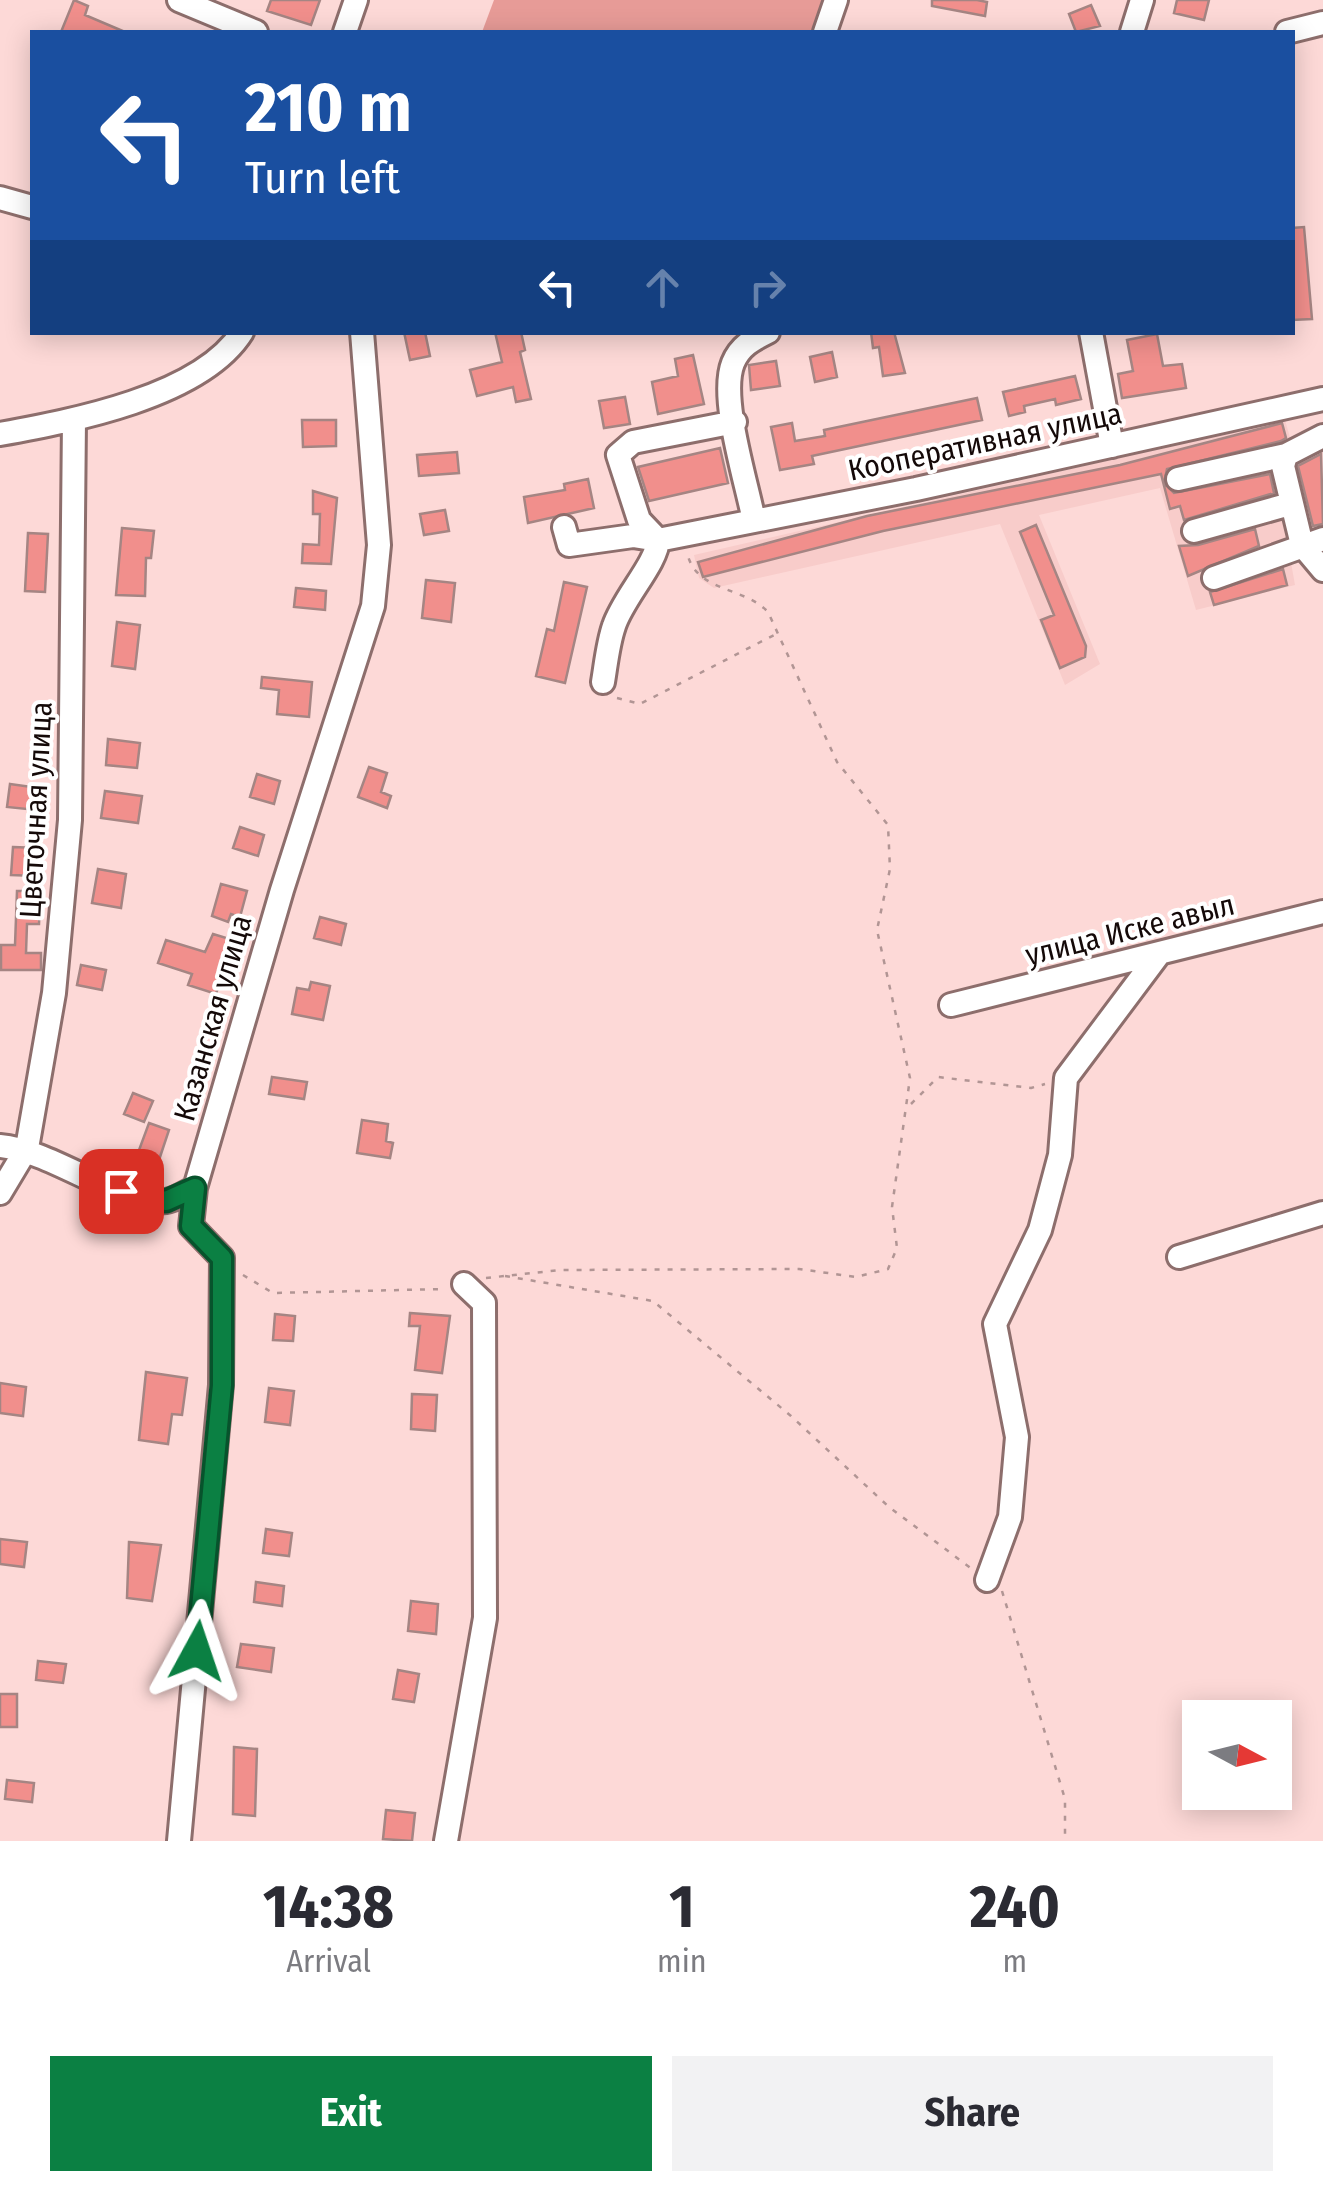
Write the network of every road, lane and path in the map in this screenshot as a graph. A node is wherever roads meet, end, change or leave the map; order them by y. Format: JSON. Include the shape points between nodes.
{"nodes":[{"id":1,"x":179,"y":0,"type":"edge"},
{"id":2,"x":356,"y":0,"type":"edge"},
{"id":3,"x":836,"y":0,"type":"edge"},
{"id":4,"x":1142,"y":0,"type":"edge"},
{"id":5,"x":1323,"y":23,"type":"edge"},
{"id":6,"x":251,"y":30,"type":"edge"},
{"id":7,"x":346,"y":30,"type":"edge"},
{"id":8,"x":826,"y":30,"type":"edge"},
{"id":9,"x":1133,"y":30,"type":"edge"},
{"id":10,"x":1295,"y":30,"type":"edge"},
{"id":11,"x":0,"y":198,"type":"edge"},
{"id":12,"x":30,"y":206,"type":"edge"},
{"id":13,"x":239,"y":335,"type":"edge"},
{"id":14,"x":362,"y":335,"type":"edge"},
{"id":15,"x":762,"y":335,"type":"edge"},
{"id":16,"x":1092,"y":335,"type":"edge"},
{"id":17,"x":1323,"y":399,"type":"edge"},
{"id":18,"x":74,"y":420,"type":"junction"},
{"id":19,"x":734,"y":422,"type":"junction"},
{"id":20,"x":0,"y":434,"type":"edge"},
{"id":21,"x":1323,"y":436,"type":"edge"},
{"id":22,"x":1112,"y":446,"type":"junction"},
{"id":23,"x":1286,"y":455,"type":"junction"},
{"id":24,"x":1178,"y":479,"type":"dead end"},
{"id":25,"x":1290,"y":504,"type":"junction"},
{"id":26,"x":754,"y":521,"type":"junction"},
{"id":27,"x":564,"y":527,"type":"dead end"},
{"id":28,"x":1194,"y":531,"type":"dead end"},
{"id":29,"x":682,"y":535,"type":"junction"},
{"id":30,"x":658,"y":540,"type":"junction"},
{"id":31,"x":1312,"y":542,"type":"edge"},
{"id":32,"x":1323,"y":570,"type":"edge"},
{"id":33,"x":1214,"y":578,"type":"dead end"},
{"id":34,"x":778,"y":633,"type":"junction"},
{"id":35,"x":603,"y":682,"type":"joint"},
{"id":36,"x":1323,"y":912,"type":"edge"},
{"id":37,"x":1159,"y":954,"type":"junction"},
{"id":38,"x":951,"y":1005,"type":"dead end"},
{"id":39,"x":1066,"y":1078,"type":"junction"},
{"id":40,"x":909,"y":1106,"type":"junction"},
{"id":41,"x":0,"y":1146,"type":"edge"},
{"id":42,"x":27,"y":1148,"type":"junction"},
{"id":43,"x":195,"y":1188,"type":"junction"},
{"id":44,"x":0,"y":1193,"type":"edge"},
{"id":45,"x":1323,"y":1213,"type":"edge"},
{"id":46,"x":222,"y":1258,"type":"junction"},
{"id":47,"x":1179,"y":1258,"type":"dead end"},
{"id":48,"x":498,"y":1274,"type":"junction"},
{"id":49,"x":464,"y":1284,"type":"junction"},
{"id":50,"x":987,"y":1580,"type":"junction"},
{"id":51,"x":179,"y":1841,"type":"edge"},
{"id":52,"x":446,"y":1841,"type":"edge"},
{"id":53,"x":1065,"y":1841,"type":"edge"}],
"edges":[{"from":1,"to":6,"type":"street"},
{"from":2,"to":7,"type":"street"},
{"from":3,"to":8,"type":"street"},
{"from":4,"to":9,"type":"street"},
{"from":5,"to":10,"type":"street"},
{"from":11,"to":12,"type":"street"},
{"from":13,"to":18,"type":"street","via":[[200,372]]},
{"from":14,"to":43,"type":"street","name":"Казанская улица","via":[[378,545],[374,606]]},
{"from":15,"to":19,"type":"street","via":[[744,344],[732,365]]},
{"from":16,"to":22,"type":"street"},
{"from":17,"to":22,"type":"street","name":"Кооперативная улица"},
{"from":18,"to":20,"type":"street"},
{"from":18,"to":42,"type":"street","name":"Цветочная улица","via":[[70,820],[54,994]]},
{"from":19,"to":26,"type":"street"},
{"from":19,"to":30,"type":"street","via":[[633,442],[618,456],[639,520]]},
{"from":21,"to":23,"type":"street"},
{"from":22,"to":26,"type":"street","name":"Кооперативная улица"},
{"from":23,"to":24,"type":"street"},
{"from":23,"to":25,"type":"street"},
{"from":25,"to":28,"type":"street"},
{"from":25,"to":31,"type":"street"},
{"from":26,"to":29,"type":"street","name":"Кооперативная улица"},
{"from":27,"to":30,"type":"street","name":"Кооперативная улица","via":[[569,545],[633,536]]},
{"from":29,"to":30,"type":"street","name":"Кооперативная улица"},
{"from":29,"to":34,"type":"path","via":[[692,570],[712,585],[754,597]]},
{"from":30,"to":35,"type":"street","via":[[658,554],[636,580],[614,626]]},
{"from":31,"to":32,"type":"street"},
{"from":31,"to":33,"type":"street"},
{"from":34,"to":35,"type":"path","via":[[640,704],[620,702]]},
{"from":34,"to":40,"type":"path","via":[[837,762],[888,825],[890,869],[877,930],[910,1078]]},
{"from":36,"to":37,"type":"street","name":"улица Иске авыл"},
{"from":37,"to":38,"type":"street","name":"улица Иске авыл"},
{"from":37,"to":39,"type":"street"},
{"from":39,"to":40,"type":"path","via":[[1031,1088],[938,1077]]},
{"from":39,"to":50,"type":"street","via":[[1060,1155],[1040,1230],[995,1324],[1017,1437],[1010,1517]]},
{"from":40,"to":48,"type":"path","via":[[892,1206],[897,1248],[888,1269],[856,1277],[799,1268]]},
{"from":41,"to":42,"type":"street"},
{"from":42,"to":43,"type":"street","via":[[121,1191],[166,1201]]},
{"from":42,"to":44,"type":"street","name":"Цветочная улица"},
{"from":43,"to":46,"type":"street","name":"Казанская улица","via":[[191,1226]]},
{"from":45,"to":47,"type":"street"},
{"from":46,"to":49,"type":"path","via":[[273,1293],[436,1291]]},
{"from":46,"to":51,"type":"street","via":[[222,1385]]},
{"from":48,"to":49,"type":"path"},
{"from":48,"to":50,"type":"path","via":[[653,1301],[889,1507]]},
{"from":49,"to":52,"type":"street","via":[[484,1303],[485,1618]]},
{"from":50,"to":53,"type":"path","via":[[1002,1592],[1043,1724],[1064,1798]]}]}
